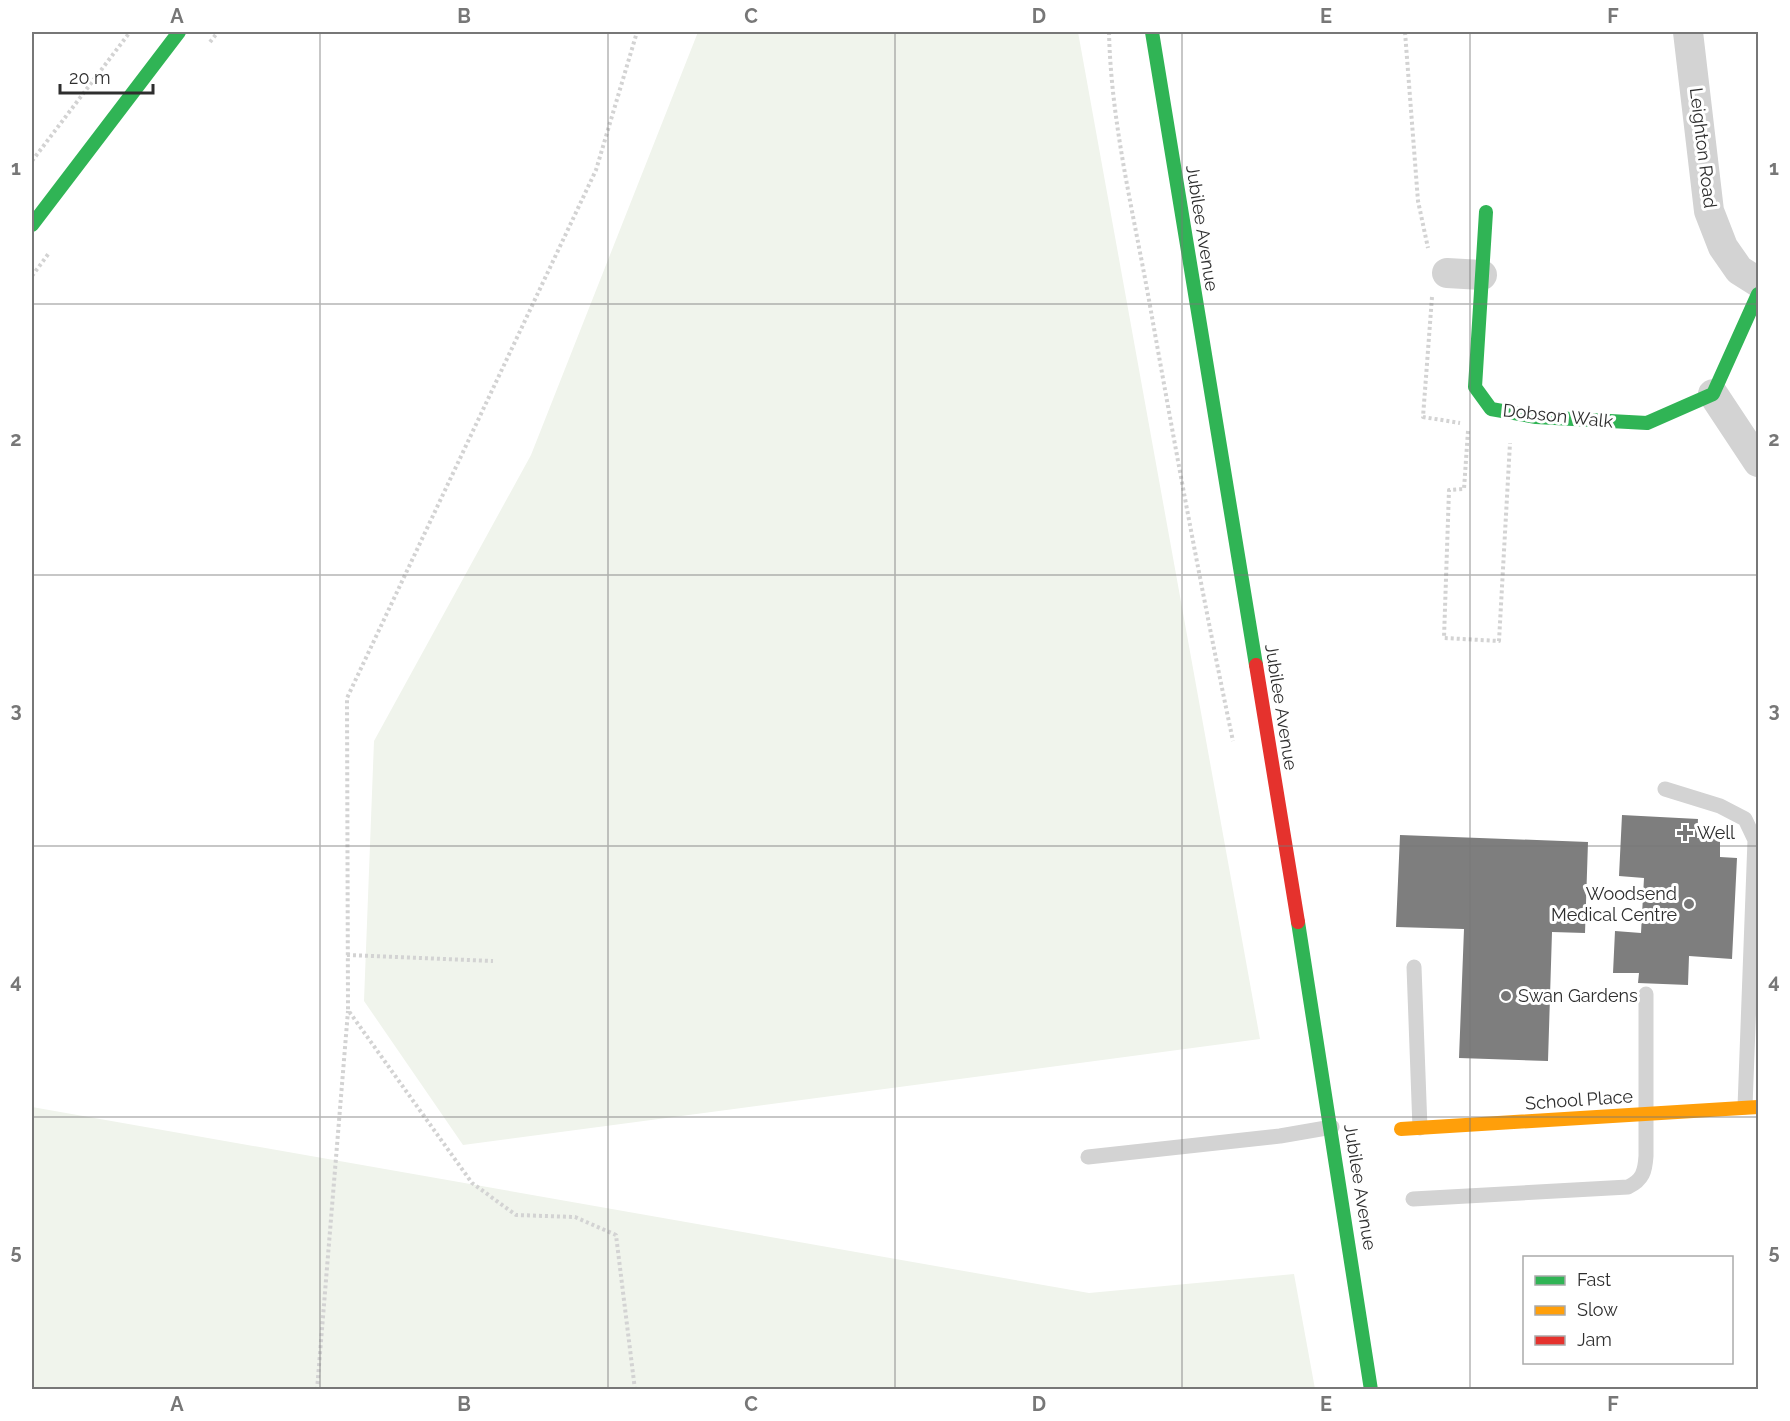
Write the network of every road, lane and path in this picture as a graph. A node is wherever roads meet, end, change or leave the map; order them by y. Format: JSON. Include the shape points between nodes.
{"nodes":[{"id":1,"x":130,"y":32,"type":"edge"},
{"id":2,"x":179,"y":32,"type":"edge"},
{"id":3,"x":637,"y":32,"type":"edge"},
{"id":4,"x":1109,"y":32,"type":"edge"},
{"id":5,"x":1152,"y":32,"type":"edge"},
{"id":6,"x":1405,"y":32,"type":"edge"},
{"id":7,"x":1688,"y":32,"type":"edge"},
{"id":8,"x":32,"y":161,"type":"edge"},
{"id":9,"x":1486,"y":212,"type":"dead end"},
{"id":10,"x":32,"y":225,"type":"edge"},
{"id":11,"x":1436,"y":273,"type":"junction"},
{"id":12,"x":1482,"y":275,"type":"junction"},
{"id":13,"x":1758,"y":282,"type":"edge"},
{"id":14,"x":1758,"y":294,"type":"edge"},
{"id":15,"x":1713,"y":394,"type":"junction"},
{"id":16,"x":1510,"y":439,"type":"dead end"},
{"id":17,"x":1758,"y":462,"type":"edge"},
{"id":18,"x":1234,"y":747,"type":"dead end"},
{"id":19,"x":1665,"y":789,"type":"dead end"},
{"id":20,"x":347,"y":955,"type":"junction"},
{"id":21,"x":493,"y":961,"type":"dead end"},
{"id":22,"x":1414,"y":968,"type":"dead end"},
{"id":23,"x":1646,"y":994,"type":"dead end"},
{"id":24,"x":348,"y":1010,"type":"junction"},
{"id":25,"x":1752,"y":1107,"type":"edge"},
{"id":26,"x":1646,"y":1113,"type":"junction"},
{"id":27,"x":1332,"y":1127,"type":"junction"},
{"id":28,"x":1420,"y":1128,"type":"junction"},
{"id":29,"x":1401,"y":1129,"type":"dead end"},
{"id":30,"x":1088,"y":1157,"type":"dead end"},
{"id":31,"x":1413,"y":1199,"type":"dead end"},
{"id":32,"x":317,"y":1389,"type":"edge"},
{"id":33,"x":635,"y":1389,"type":"edge"},
{"id":34,"x":1371,"y":1389,"type":"edge"}],
"edges":[{"from":1,"to":8,"type":"path"},
{"from":2,"to":10,"type":"main road"},
{"from":3,"to":20,"type":"path","via":[[596,170],[346,698]]},
{"from":4,"to":18,"type":"path","via":[[1121,147],[1187,518]]},
{"from":5,"to":27,"type":"main road","name":"Jubilee Avenue"},
{"from":6,"to":11,"type":"path","via":[[1418,201]]},
{"from":7,"to":13,"type":"street","name":"Leighton Road","via":[[1709,211],[1723,247],[1739,270]]},
{"from":9,"to":12,"type":"main road","name":"Dobson Walk"},
{"from":11,"to":12,"type":"street"},
{"from":11,"to":16,"type":"path","via":[[1424,417],[1469,424],[1464,489],[1449,490],[1444,638],[1499,641]]},
{"from":12,"to":15,"type":"main road","name":"Dobson Walk","via":[[1475,387],[1491,409],[1536,417],[1647,423]]},
{"from":14,"to":15,"type":"main road"},
{"from":15,"to":17,"type":"street"},
{"from":19,"to":25,"type":"lane","via":[[1720,806],[1745,819],[1755,840]]},
{"from":20,"to":21,"type":"path"},
{"from":20,"to":24,"type":"path"},
{"from":22,"to":28,"type":"lane"},
{"from":23,"to":26,"type":"lane"},
{"from":24,"to":32,"type":"path"},
{"from":24,"to":33,"type":"path","via":[[472,1183],[516,1215],[575,1217],[616,1235]]},
{"from":25,"to":26,"type":"main road","name":"School Place"},
{"from":26,"to":28,"type":"main road","name":"School Place"},
{"from":26,"to":31,"type":"lane","via":[[1645,1169],[1642,1177],[1628,1187]]},
{"from":27,"to":30,"type":"lane"},
{"from":27,"to":34,"type":"main road","name":"Jubilee Avenue"},
{"from":28,"to":29,"type":"main road","name":"School Place"}]}
